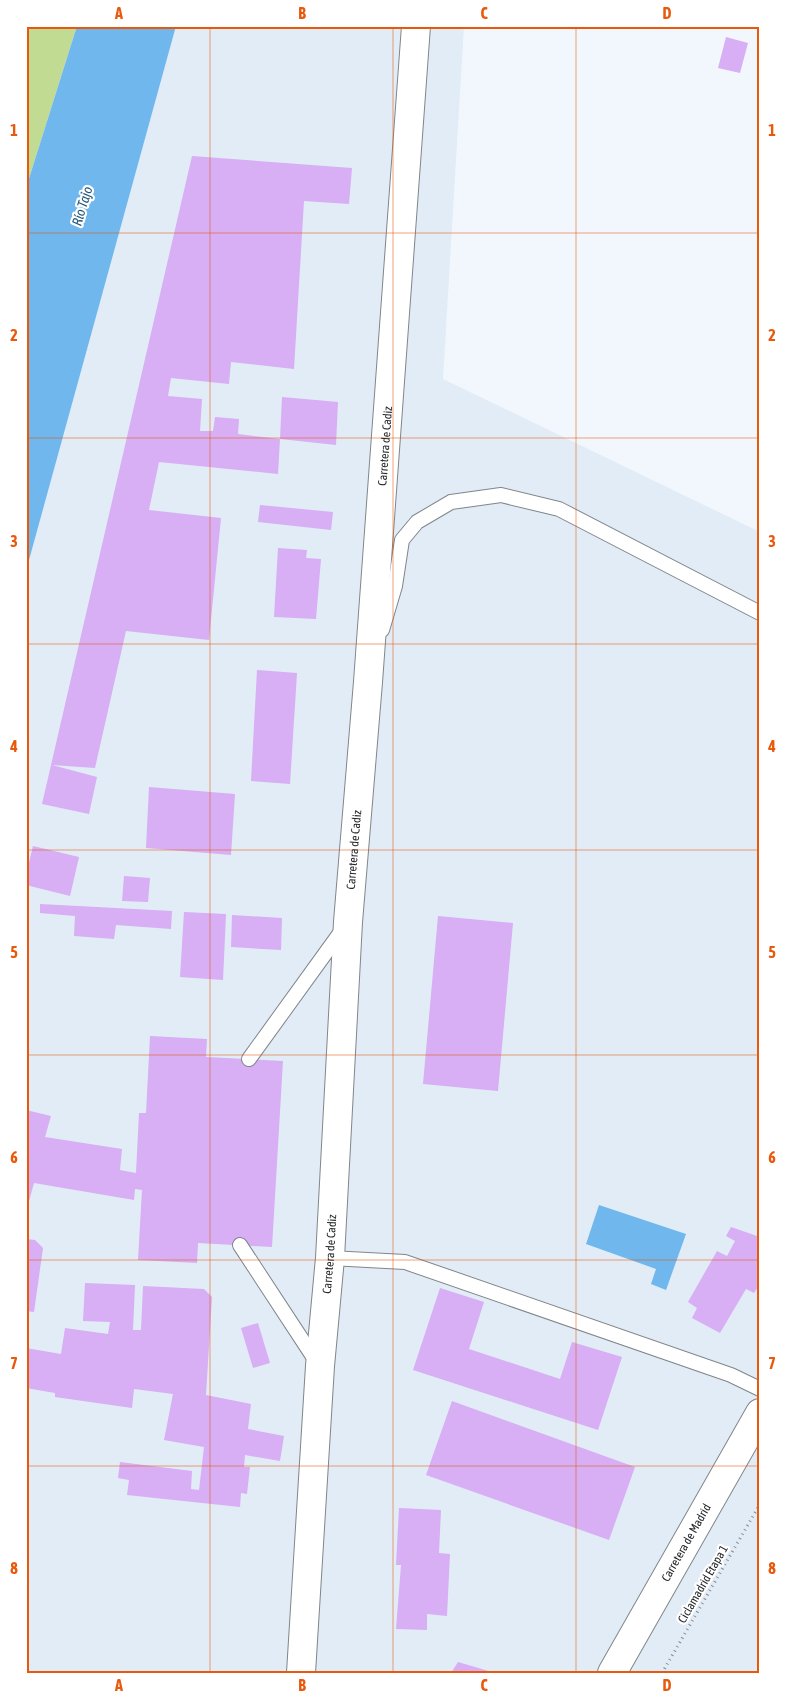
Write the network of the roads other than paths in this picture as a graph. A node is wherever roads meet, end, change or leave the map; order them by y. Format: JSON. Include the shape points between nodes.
{"nodes":[{"id":1,"x":416,"y":26,"type":"edge"},
{"id":2,"x":760,"y":612,"type":"edge"},
{"id":3,"x":368,"y":682,"type":"junction"},
{"id":4,"x":348,"y":922,"type":"junction"},
{"id":5,"x":249,"y":1059,"type":"dead end"},
{"id":6,"x":240,"y":1245,"type":"dead end"},
{"id":7,"x":330,"y":1258,"type":"junction"},
{"id":8,"x":320,"y":1366,"type":"junction"},
{"id":9,"x":760,"y":1389,"type":"edge"},
{"id":10,"x":760,"y":1413,"type":"edge"},
{"id":11,"x":301,"y":1673,"type":"edge"},
{"id":12,"x":612,"y":1673,"type":"edge"}],
"edges":[{"from":1,"to":3,"type":"main road","name":"Carretera de Cadiz"},
{"from":2,"to":3,"type":"lane","via":[[559,510],[501,495],[451,502],[417,522],[402,540],[394,586]]},
{"from":3,"to":4,"type":"main road","name":"Carretera de Cadiz"},
{"from":4,"to":5,"type":"lane"},
{"from":4,"to":7,"type":"main road","name":"Carretera de Cadiz"},
{"from":6,"to":8,"type":"lane"},
{"from":7,"to":8,"type":"main road","name":"Carretera de Cadiz"},
{"from":7,"to":9,"type":"lane","via":[[405,1262],[731,1375]]},
{"from":8,"to":11,"type":"main road","name":"Carretera de Cadiz"},
{"from":10,"to":12,"type":"main road","name":"Carretera de Madrid"}]}
